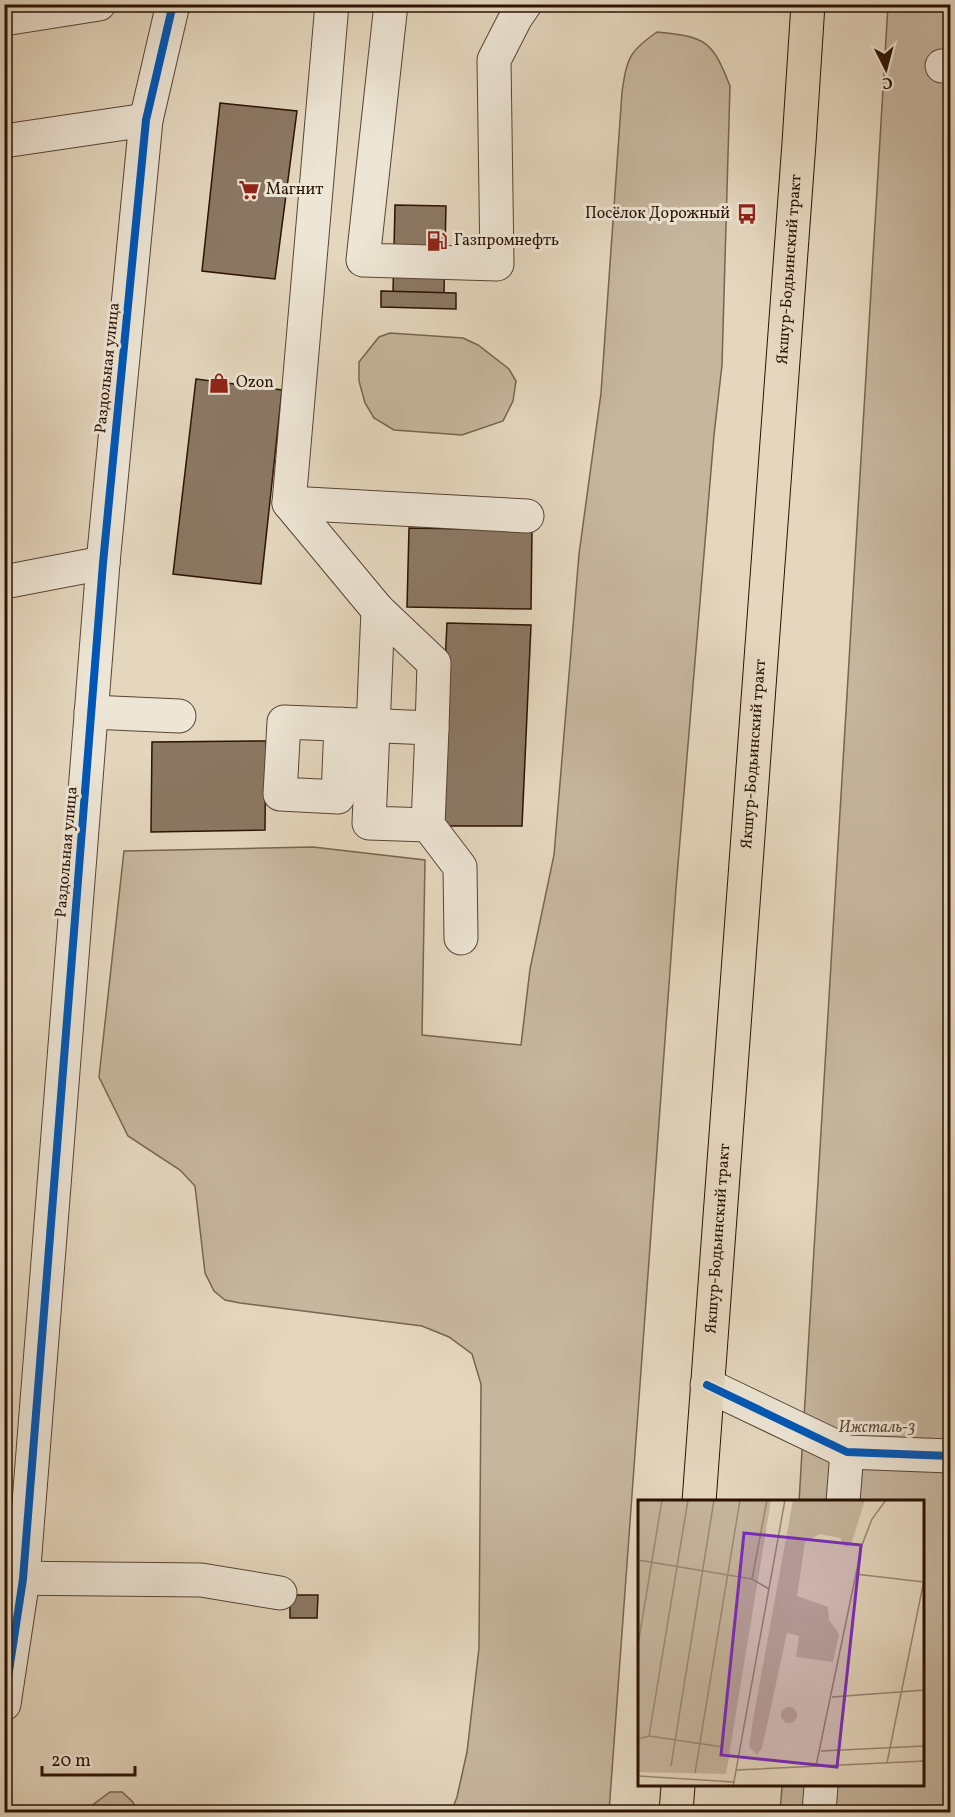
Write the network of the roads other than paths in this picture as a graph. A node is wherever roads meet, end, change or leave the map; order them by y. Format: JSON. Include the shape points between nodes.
{"nodes":[{"id":1,"x":99,"y":4,"type":"edge"},
{"id":2,"x":173,"y":4,"type":"edge"},
{"id":3,"x":332,"y":4,"type":"edge"},
{"id":4,"x":391,"y":4,"type":"edge"},
{"id":5,"x":525,"y":4,"type":"edge"},
{"id":6,"x":808,"y":4,"type":"edge"},
{"id":7,"x":4,"y":19,"type":"edge"},
{"id":8,"x":146,"y":120,"type":"junction"},
{"id":9,"x":4,"y":141,"type":"edge"},
{"id":10,"x":290,"y":503,"type":"junction"},
{"id":11,"x":527,"y":516,"type":"dead end"},
{"id":12,"x":103,"y":563,"type":"junction"},
{"id":13,"x":4,"y":582,"type":"edge"},
{"id":14,"x":378,"y":610,"type":"junction"},
{"id":15,"x":92,"y":712,"type":"junction"},
{"id":16,"x":179,"y":716,"type":"dead end"},
{"id":17,"x":341,"y":724,"type":"dead end"},
{"id":18,"x":373,"y":726,"type":"junction"},
{"id":19,"x":432,"y":728,"type":"junction"},
{"id":20,"x":428,"y":825,"type":"junction"},
{"id":21,"x":460,"y":938,"type":"dead end"},
{"id":22,"x":707,"y":1385,"type":"junction"},
{"id":23,"x":847,"y":1452,"type":"junction"},
{"id":24,"x":951,"y":1456,"type":"edge"},
{"id":25,"x":699,"y":1500,"type":"edge"},
{"id":26,"x":843,"y":1500,"type":"edge"},
{"id":27,"x":14,"y":1579,"type":"edge"},
{"id":28,"x":280,"y":1593,"type":"dead end"},
{"id":29,"x":4,"y":1704,"type":"edge"},
{"id":30,"x":678,"y":1787,"type":"edge"},
{"id":31,"x":821,"y":1787,"type":"edge"},
{"id":32,"x":676,"y":1812,"type":"edge"},
{"id":33,"x":819,"y":1812,"type":"edge"}],
"edges":[{"from":1,"to":7,"type":"street"},
{"from":2,"to":8,"type":"street","name":"Раздольная улица"},
{"from":3,"to":10,"type":"street"},
{"from":4,"to":5,"type":"street","via":[[363,261],[497,264],[494,60]]},
{"from":6,"to":22,"type":"main road","name":"Якшур-Бодьинский тракт"},
{"from":8,"to":9,"type":"street"},
{"from":8,"to":12,"type":"street","name":"Раздольная улица"},
{"from":10,"to":11,"type":"street"},
{"from":10,"to":14,"type":"street"},
{"from":12,"to":13,"type":"street"},
{"from":12,"to":15,"type":"street","name":"Раздольная улица"},
{"from":14,"to":18,"type":"street"},
{"from":14,"to":19,"type":"street","via":[[434,663]]},
{"from":15,"to":16,"type":"street"},
{"from":15,"to":27,"type":"street","name":"Раздольная улица"},
{"from":17,"to":18,"type":"street"},
{"from":18,"to":19,"type":"street"},
{"from":18,"to":20,"type":"street","via":[[369,823]]},
{"from":19,"to":20,"type":"street"},
{"from":20,"to":21,"type":"street","via":[[460,867]]},
{"from":22,"to":23,"type":"street"},
{"from":22,"to":25,"type":"main road","name":"Якшур-Бодьинский тракт"},
{"from":23,"to":24,"type":"street"},
{"from":23,"to":26,"type":"street"},
{"from":27,"to":28,"type":"street","via":[[201,1580]]},
{"from":27,"to":29,"type":"street","name":"Раздольная улица"},
{"from":30,"to":32,"type":"main road"},
{"from":31,"to":33,"type":"street"}]}
